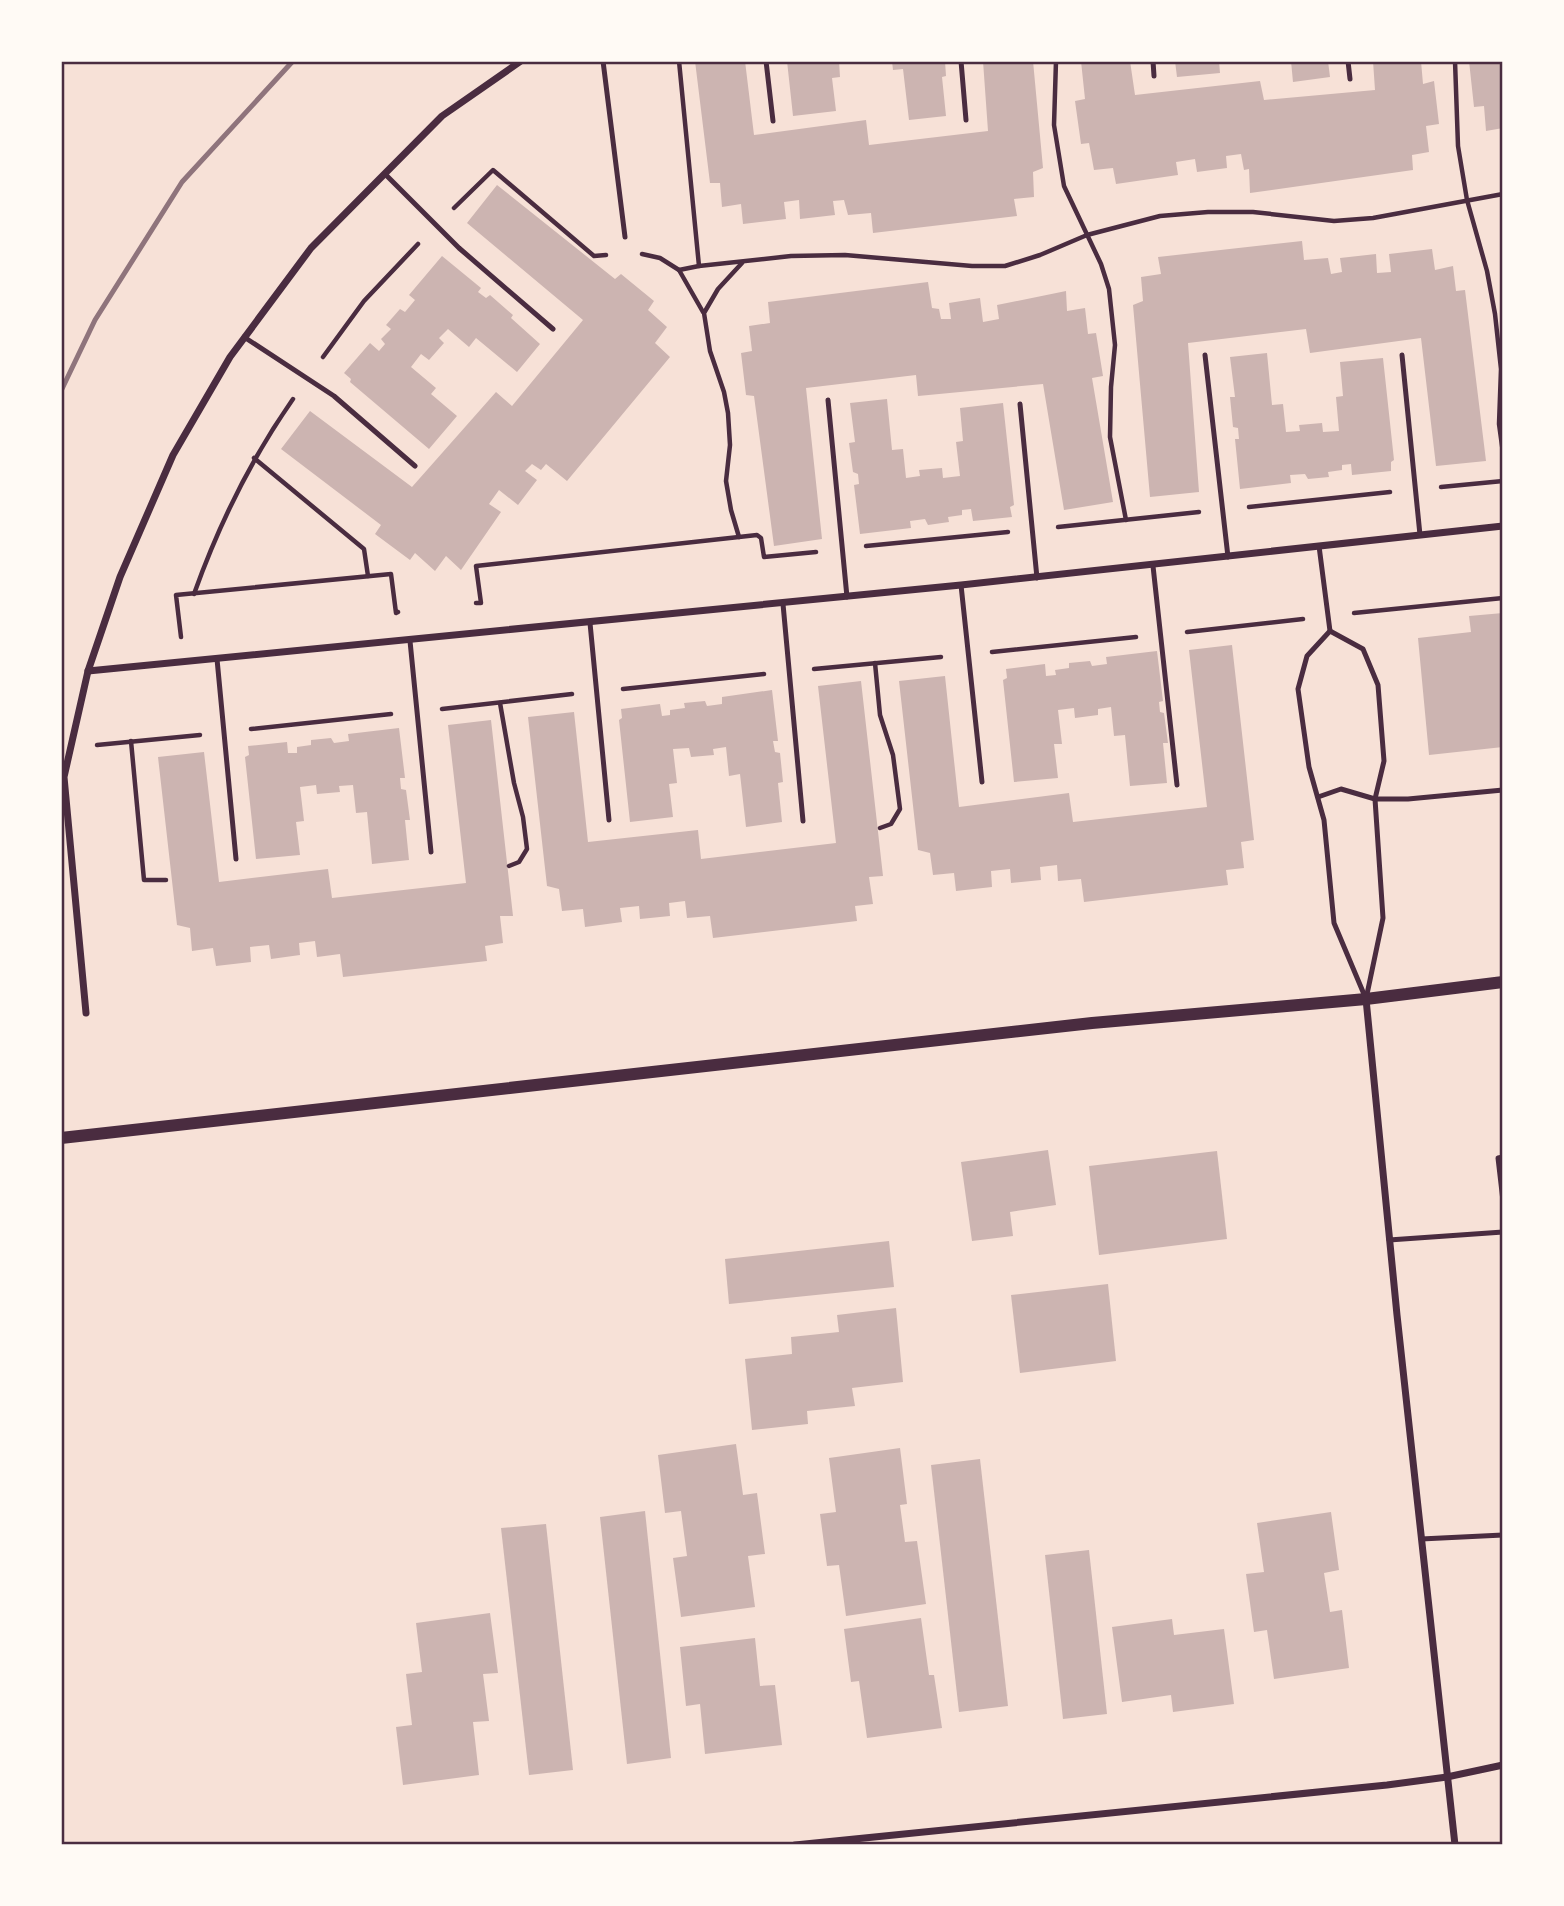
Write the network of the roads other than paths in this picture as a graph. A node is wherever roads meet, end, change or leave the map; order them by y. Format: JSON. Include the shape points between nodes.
{"nodes":[{"id":1,"x":521,"y":61,"type":"edge"},
{"id":2,"x":603,"y":61,"type":"edge"},
{"id":3,"x":766,"y":61,"type":"edge"},
{"id":4,"x":961,"y":61,"type":"edge"},
{"id":5,"x":1153,"y":61,"type":"edge"},
{"id":6,"x":1348,"y":61,"type":"edge"},
{"id":7,"x":1154,"y":76,"type":"dead end"},
{"id":8,"x":1350,"y":79,"type":"dead end"},
{"id":9,"x":967,"y":120,"type":"dead end"},
{"id":10,"x":773,"y":121,"type":"dead end"},
{"id":11,"x":385,"y":174,"type":"junction"},
{"id":12,"x":625,"y":237,"type":"road end"},
{"id":13,"x":553,"y":329,"type":"dead end"},
{"id":14,"x":244,"y":337,"type":"junction"},
{"id":15,"x":1205,"y":355,"type":"dead end"},
{"id":16,"x":1402,"y":355,"type":"dead end"},
{"id":17,"x":828,"y":400,"type":"dead end"},
{"id":18,"x":1020,"y":404,"type":"dead end"},
{"id":19,"x":415,"y":466,"type":"dead end"},
{"id":20,"x":1503,"y":526,"type":"edge"},
{"id":21,"x":1420,"y":535,"type":"junction"},
{"id":22,"x":1319,"y":546,"type":"junction"},
{"id":23,"x":1228,"y":557,"type":"junction"},
{"id":24,"x":1153,"y":566,"type":"junction"},
{"id":25,"x":1037,"y":578,"type":"junction"},
{"id":26,"x":961,"y":585,"type":"junction"},
{"id":27,"x":847,"y":597,"type":"junction"},
{"id":28,"x":783,"y":604,"type":"junction"},
{"id":29,"x":590,"y":622,"type":"junction"},
{"id":30,"x":1330,"y":631,"type":"junction"},
{"id":31,"x":410,"y":641,"type":"junction"},
{"id":32,"x":217,"y":659,"type":"junction"},
{"id":33,"x":88,"y":671,"type":"junction"},
{"id":34,"x":982,"y":782,"type":"dead end"},
{"id":35,"x":1177,"y":785,"type":"dead end"},
{"id":36,"x":1503,"y":790,"type":"edge"},
{"id":37,"x":1318,"y":797,"type":"junction"},
{"id":38,"x":1375,"y":799,"type":"junction"},
{"id":39,"x":609,"y":820,"type":"dead end"},
{"id":40,"x":803,"y":821,"type":"dead end"},
{"id":41,"x":431,"y":852,"type":"dead end"},
{"id":42,"x":236,"y":859,"type":"dead end"},
{"id":43,"x":1503,"y":982,"type":"edge"},
{"id":44,"x":1366,"y":999,"type":"junction"},
{"id":45,"x":86,"y":1013,"type":"dead end"},
{"id":46,"x":61,"y":1138,"type":"edge"},
{"id":47,"x":1503,"y":1157,"type":"edge"},
{"id":48,"x":1503,"y":1201,"type":"edge"},
{"id":49,"x":1503,"y":1232,"type":"edge"},
{"id":50,"x":1389,"y":1240,"type":"junction"},
{"id":51,"x":1503,"y":1535,"type":"edge"},
{"id":52,"x":1421,"y":1539,"type":"junction"},
{"id":53,"x":1503,"y":1765,"type":"edge"},
{"id":54,"x":1447,"y":1777,"type":"junction"},
{"id":55,"x":795,"y":1845,"type":"edge"},
{"id":56,"x":1455,"y":1845,"type":"edge"}],
"edges":[{"from":1,"to":11,"type":"street","via":[[442,116]]},
{"from":2,"to":12,"type":"lane"},
{"from":3,"to":10,"type":"lane"},
{"from":4,"to":9,"type":"lane"},
{"from":5,"to":7,"type":"lane"},
{"from":6,"to":8,"type":"lane"},
{"from":11,"to":13,"type":"lane","via":[[459,248]]},
{"from":11,"to":14,"type":"street","via":[[311,248]]},
{"from":14,"to":19,"type":"lane","via":[[334,396]]},
{"from":14,"to":33,"type":"street","via":[[173,455],[120,578]]},
{"from":15,"to":23,"type":"lane"},
{"from":16,"to":21,"type":"lane"},
{"from":17,"to":27,"type":"lane"},
{"from":18,"to":25,"type":"lane"},
{"from":20,"to":21,"type":"street"},
{"from":21,"to":22,"type":"street"},
{"from":22,"to":23,"type":"street"},
{"from":22,"to":30,"type":"lane"},
{"from":23,"to":24,"type":"street"},
{"from":24,"to":25,"type":"street"},
{"from":24,"to":35,"type":"lane"},
{"from":25,"to":26,"type":"street"},
{"from":26,"to":27,"type":"street"},
{"from":26,"to":34,"type":"lane"},
{"from":27,"to":28,"type":"street"},
{"from":28,"to":29,"type":"street"},
{"from":28,"to":40,"type":"lane"},
{"from":29,"to":31,"type":"street"},
{"from":29,"to":39,"type":"lane"},
{"from":30,"to":37,"type":"lane","via":[[1307,656],[1298,689]]},
{"from":30,"to":38,"type":"lane","via":[[1363,649],[1378,685],[1384,761]]},
{"from":31,"to":32,"type":"street"},
{"from":31,"to":41,"type":"lane"},
{"from":32,"to":33,"type":"street"},
{"from":32,"to":42,"type":"lane"},
{"from":33,"to":45,"type":"street","via":[[64,777]]},
{"from":36,"to":38,"type":"lane"},
{"from":37,"to":38,"type":"lane","via":[[1341,789]]},
{"from":37,"to":44,"type":"lane","via":[[1334,923]]},
{"from":38,"to":44,"type":"lane","via":[[1383,918]]},
{"from":43,"to":44,"type":"street"},
{"from":44,"to":46,"type":"street","via":[[1092,1023]]},
{"from":44,"to":50,"type":"street"},
{"from":47,"to":48,"type":"lane","via":[[1498,1158]]},
{"from":49,"to":50,"type":"lane"},
{"from":50,"to":52,"type":"street"},
{"from":51,"to":52,"type":"lane"},
{"from":52,"to":54,"type":"street"},
{"from":53,"to":54,"type":"street"},
{"from":54,"to":55,"type":"street"},
{"from":54,"to":56,"type":"street"}]}
